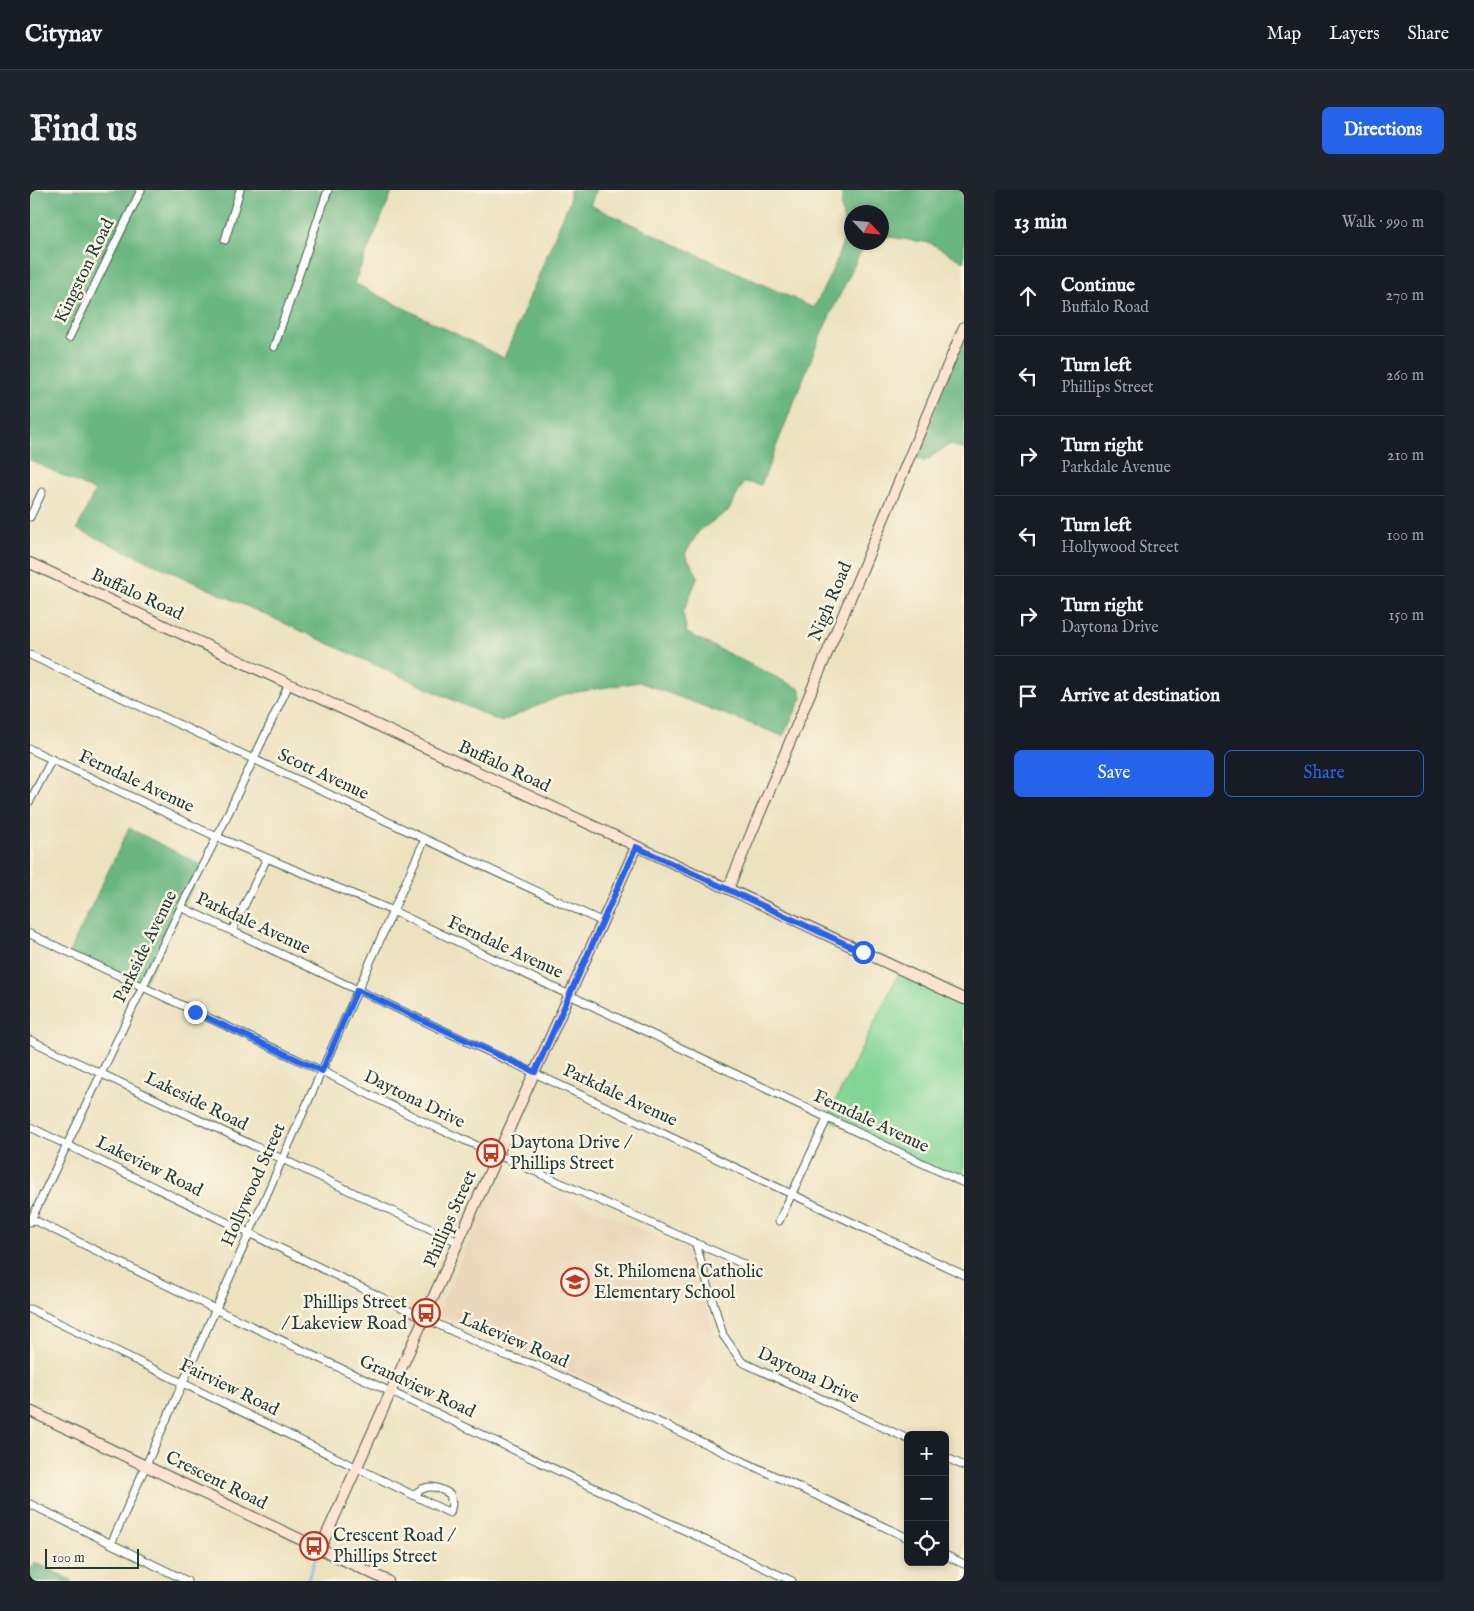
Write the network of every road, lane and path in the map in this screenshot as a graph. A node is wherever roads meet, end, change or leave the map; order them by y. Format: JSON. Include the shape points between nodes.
{"nodes":[{"id":1,"x":141,"y":190,"type":"edge"},
{"id":2,"x":240,"y":190,"type":"edge"},
{"id":3,"x":328,"y":190,"type":"edge"},
{"id":4,"x":225,"y":240,"type":"dead end"},
{"id":5,"x":964,"y":327,"type":"edge"},
{"id":6,"x":69,"y":338,"type":"dead end"},
{"id":7,"x":274,"y":347,"type":"dead end"},
{"id":8,"x":42,"y":492,"type":"dead end"},
{"id":9,"x":30,"y":517,"type":"edge"},
{"id":10,"x":30,"y":563,"type":"edge"},
{"id":11,"x":30,"y":655,"type":"edge"},
{"id":12,"x":289,"y":684,"type":"junction"},
{"id":13,"x":30,"y":749,"type":"edge"},
{"id":14,"x":52,"y":759,"type":"junction"},
{"id":15,"x":253,"y":759,"type":"junction"},
{"id":16,"x":30,"y":801,"type":"edge"},
{"id":17,"x":218,"y":837,"type":"junction"},
{"id":18,"x":425,"y":839,"type":"junction"},
{"id":19,"x":636,"y":847,"type":"junction"},
{"id":20,"x":267,"y":858,"type":"junction"},
{"id":21,"x":728,"y":890,"type":"junction"},
{"id":22,"x":181,"y":907,"type":"junction"},
{"id":23,"x":393,"y":911,"type":"junction"},
{"id":24,"x":603,"y":922,"type":"junction"},
{"id":25,"x":232,"y":931,"type":"junction"},
{"id":26,"x":30,"y":934,"type":"edge"},
{"id":27,"x":143,"y":988,"type":"junction"},
{"id":28,"x":357,"y":990,"type":"junction"},
{"id":29,"x":570,"y":996,"type":"junction"},
{"id":30,"x":964,"y":999,"type":"edge"},
{"id":31,"x":30,"y":1040,"type":"edge"},
{"id":32,"x":322,"y":1071,"type":"junction"},
{"id":33,"x":535,"y":1072,"type":"junction"},
{"id":34,"x":101,"y":1074,"type":"junction"},
{"id":35,"x":827,"y":1118,"type":"junction"},
{"id":36,"x":30,"y":1126,"type":"edge"},
{"id":37,"x":68,"y":1145,"type":"junction"},
{"id":38,"x":497,"y":1156,"type":"junction"},
{"id":39,"x":282,"y":1160,"type":"junction"},
{"id":40,"x":964,"y":1183,"type":"edge"},
{"id":41,"x":792,"y":1194,"type":"junction"},
{"id":42,"x":31,"y":1220,"type":"edge"},
{"id":43,"x":778,"y":1221,"type":"dead end"},
{"id":44,"x":249,"y":1232,"type":"junction"},
{"id":45,"x":458,"y":1242,"type":"junction"},
{"id":46,"x":696,"y":1245,"type":"junction"},
{"id":47,"x":743,"y":1264,"type":"dead end"},
{"id":48,"x":964,"y":1275,"type":"edge"},
{"id":49,"x":30,"y":1309,"type":"edge"},
{"id":50,"x":215,"y":1309,"type":"junction"},
{"id":51,"x":424,"y":1318,"type":"junction"},
{"id":52,"x":182,"y":1382,"type":"junction"},
{"id":53,"x":391,"y":1391,"type":"junction"},
{"id":54,"x":30,"y":1411,"type":"edge"},
{"id":55,"x":904,"y":1437,"type":"edge"},
{"id":56,"x":949,"y":1459,"type":"edge"},
{"id":57,"x":145,"y":1465,"type":"junction"},
{"id":58,"x":964,"y":1466,"type":"edge"},
{"id":59,"x":358,"y":1467,"type":"junction"},
{"id":60,"x":414,"y":1495,"type":"junction"},
{"id":61,"x":30,"y":1504,"type":"edge"},
{"id":62,"x":904,"y":1536,"type":"edge"},
{"id":63,"x":111,"y":1544,"type":"junction"},
{"id":64,"x":322,"y":1550,"type":"junction"},
{"id":65,"x":949,"y":1557,"type":"edge"},
{"id":66,"x":964,"y":1564,"type":"edge"},
{"id":67,"x":187,"y":1581,"type":"edge"},
{"id":68,"x":388,"y":1581,"type":"edge"},
{"id":69,"x":792,"y":1581,"type":"edge"}],
"edges":[{"from":1,"to":6,"type":"street","name":"Kingston Road"},
{"from":2,"to":4,"type":"street"},
{"from":3,"to":7,"type":"street"},
{"from":5,"to":21,"type":"street","name":"Nigh Road"},
{"from":8,"to":9,"type":"street"},
{"from":10,"to":12,"type":"street","name":"Buffalo Road"},
{"from":11,"to":15,"type":"street","name":"Scott Avenue"},
{"from":12,"to":15,"type":"street","name":"Parkside Avenue"},
{"from":12,"to":19,"type":"street","name":"Buffalo Road"},
{"from":13,"to":14,"type":"street","name":"Ferndale Avenue"},
{"from":14,"to":16,"type":"street"},
{"from":14,"to":17,"type":"street","name":"Ferndale Avenue"},
{"from":15,"to":17,"type":"street","name":"Parkside Avenue"},
{"from":15,"to":18,"type":"street","name":"Scott Avenue"},
{"from":17,"to":20,"type":"street","name":"Ferndale Avenue"},
{"from":17,"to":22,"type":"street","name":"Parkside Avenue"},
{"from":18,"to":23,"type":"street","name":"Hollywood Street"},
{"from":18,"to":24,"type":"street","name":"Scott Avenue"},
{"from":19,"to":21,"type":"street","name":"Buffalo Road"},
{"from":19,"to":24,"type":"street","name":"Phillips Street"},
{"from":20,"to":23,"type":"street","name":"Ferndale Avenue"},
{"from":20,"to":25,"type":"street"},
{"from":21,"to":30,"type":"street","name":"Buffalo Road"},
{"from":22,"to":25,"type":"street","name":"Parkdale Avenue"},
{"from":22,"to":27,"type":"street","name":"Parkside Avenue"},
{"from":23,"to":28,"type":"street","name":"Hollywood Street"},
{"from":23,"to":29,"type":"street","name":"Ferndale Avenue"},
{"from":24,"to":29,"type":"street","name":"Phillips Street"},
{"from":25,"to":28,"type":"street","name":"Parkdale Avenue"},
{"from":26,"to":27,"type":"street","name":"Daytona Drive"},
{"from":27,"to":32,"type":"street","name":"Daytona Drive"},
{"from":27,"to":34,"type":"street","name":"Parkside Avenue"},
{"from":28,"to":32,"type":"street","name":"Hollywood Street"},
{"from":28,"to":33,"type":"street","name":"Parkdale Avenue"},
{"from":29,"to":33,"type":"street","name":"Phillips Street"},
{"from":29,"to":35,"type":"street","name":"Ferndale Avenue"},
{"from":31,"to":34,"type":"street","name":"Lakeside Road"},
{"from":32,"to":38,"type":"street","name":"Daytona Drive"},
{"from":32,"to":39,"type":"street","name":"Hollywood Street"},
{"from":33,"to":38,"type":"street","name":"Phillips Street"},
{"from":33,"to":41,"type":"street","name":"Parkdale Avenue"},
{"from":34,"to":37,"type":"street","name":"Parkside Avenue"},
{"from":34,"to":39,"type":"street","name":"Lakeside Road"},
{"from":35,"to":40,"type":"street","name":"Ferndale Avenue"},
{"from":35,"to":41,"type":"street"},
{"from":36,"to":37,"type":"street","name":"Lakeview Road"},
{"from":37,"to":42,"type":"street","name":"Parkside Avenue"},
{"from":37,"to":44,"type":"street","name":"Lakeview Road"},
{"from":38,"to":45,"type":"street","name":"Phillips Street"},
{"from":38,"to":46,"type":"street","name":"Daytona Drive"},
{"from":39,"to":44,"type":"street","name":"Hollywood Street"},
{"from":39,"to":45,"type":"street","name":"Lakeside Road"},
{"from":41,"to":43,"type":"street"},
{"from":41,"to":48,"type":"street","name":"Parkdale Avenue"},
{"from":42,"to":50,"type":"street","name":"Grandview Road"},
{"from":44,"to":50,"type":"street","name":"Hollywood Street"},
{"from":44,"to":51,"type":"street","name":"Lakeview Road"},
{"from":45,"to":51,"type":"street","name":"Phillips Street"},
{"from":46,"to":47,"type":"street"},
{"from":46,"to":55,"type":"street","name":"Daytona Drive","via":[[723,1335],[742,1362]]},
{"from":49,"to":52,"type":"street","name":"Fairview Road"},
{"from":50,"to":52,"type":"street","name":"Hollywood Street"},
{"from":50,"to":53,"type":"street","name":"Grandview Road"},
{"from":51,"to":53,"type":"street","name":"Phillips Street"},
{"from":51,"to":62,"type":"street","name":"Lakeview Road","via":[[504,1355],[536,1365]]},
{"from":52,"to":57,"type":"street","name":"Hollywood Street"},
{"from":52,"to":59,"type":"street","name":"Fairview Road"},
{"from":53,"to":59,"type":"street","name":"Phillips Street"},
{"from":53,"to":69,"type":"street","name":"Grandview Road"},
{"from":54,"to":57,"type":"street","name":"Crescent Road"},
{"from":56,"to":58,"type":"street"},
{"from":57,"to":63,"type":"street","name":"Hollywood Street"},
{"from":57,"to":64,"type":"street","name":"Crescent Road"},
{"from":59,"to":60,"type":"street","name":"Fairview Road"},
{"from":59,"to":64,"type":"street","name":"Phillips Street"},
{"from":60,"to":60,"type":"street","name":"Fairview Road","via":[[423,1499],[450,1512],[450,1494],[438,1487],[428,1486]]},
{"from":61,"to":63,"type":"street"},
{"from":63,"to":67,"type":"street"},
{"from":64,"to":68,"type":"street","name":"Crescent Road"},
{"from":65,"to":66,"type":"street"}]}
